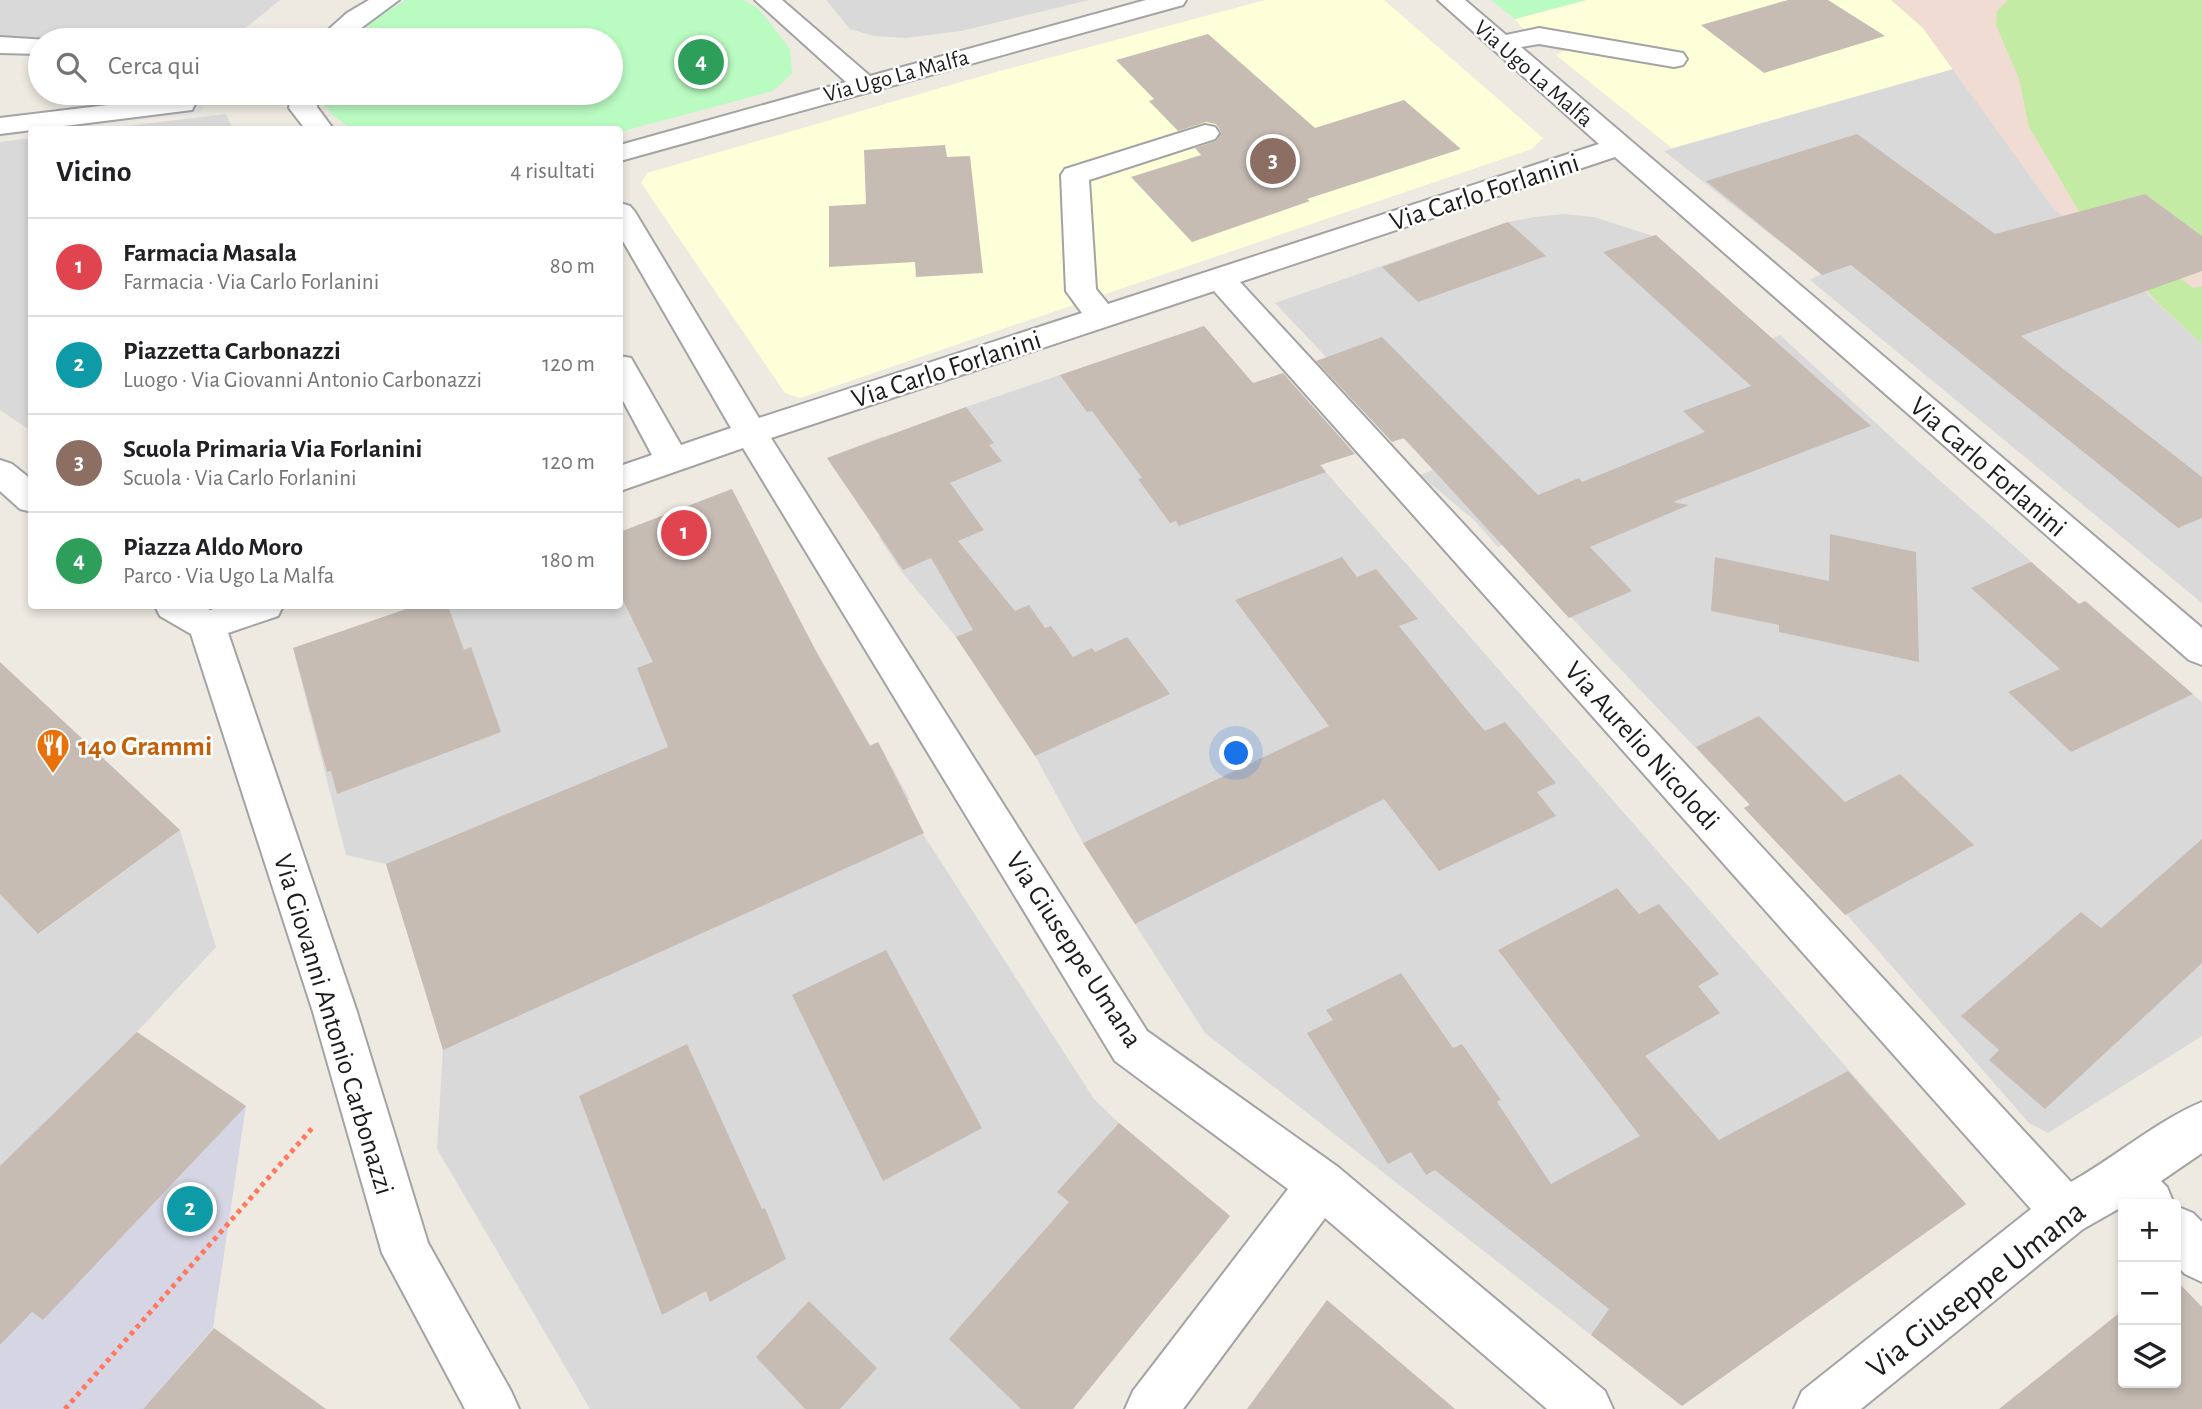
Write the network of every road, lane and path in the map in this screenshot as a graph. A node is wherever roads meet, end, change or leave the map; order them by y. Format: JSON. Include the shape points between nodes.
{"nodes":[{"id":1,"x":387,"y":0,"type":"edge"},
{"id":2,"x":767,"y":0,"type":"edge"},
{"id":3,"x":1174,"y":0,"type":"edge"},
{"id":4,"x":1450,"y":0,"type":"edge"},
{"id":5,"x":344,"y":28,"type":"edge"},
{"id":6,"x":1500,"y":44,"type":"junction"},
{"id":7,"x":0,"y":45,"type":"edge"},
{"id":8,"x":28,"y":46,"type":"edge"},
{"id":9,"x":1674,"y":59,"type":"dead end"},
{"id":10,"x":863,"y":84,"type":"junction"},
{"id":11,"x":174,"y":105,"type":"edge"},
{"id":12,"x":303,"y":105,"type":"edge"},
{"id":13,"x":318,"y":126,"type":"edge"},
{"id":14,"x":0,"y":127,"type":"edge"},
{"id":15,"x":1205,"y":133,"type":"dead end"},
{"id":16,"x":1618,"y":147,"type":"junction"},
{"id":17,"x":623,"y":152,"type":"edge"},
{"id":18,"x":623,"y":217,"type":"edge"},
{"id":19,"x":1219,"y":278,"type":"junction"},
{"id":20,"x":1102,"y":317,"type":"junction"},
{"id":21,"x":623,"y":371,"type":"edge"},
{"id":22,"x":751,"y":433,"type":"junction"},
{"id":23,"x":672,"y":460,"type":"junction"},
{"id":24,"x":0,"y":472,"type":"edge"},
{"id":25,"x":623,"y":478,"type":"edge"},
{"id":26,"x":28,"y":496,"type":"edge"},
{"id":27,"x":242,"y":609,"type":"edge"},
{"id":28,"x":190,"y":616,"type":"edge"},
{"id":29,"x":2202,"y":650,"type":"edge"},
{"id":30,"x":355,"y":1080,"type":"junction"},
{"id":31,"x":2202,"y":1125,"type":"edge"},
{"id":32,"x":1321,"y":1184,"type":"junction"},
{"id":33,"x":2137,"y":1191,"type":"edge"},
{"id":34,"x":2066,"y":1212,"type":"junction"},
{"id":35,"x":2181,"y":1235,"type":"edge"},
{"id":36,"x":2202,"y":1257,"type":"edge"},
{"id":37,"x":65,"y":1409,"type":"edge"},
{"id":38,"x":492,"y":1409,"type":"edge"},
{"id":39,"x":1151,"y":1409,"type":"edge"},
{"id":40,"x":1587,"y":1409,"type":"edge"},
{"id":41,"x":1820,"y":1409,"type":"edge"}],
"edges":[{"from":1,"to":5,"type":"street"},
{"from":2,"to":10,"type":"street"},
{"from":3,"to":10,"type":"street","name":"Via Ugo La Malfa"},
{"from":4,"to":6,"type":"street","name":"Via Ugo La Malfa"},
{"from":6,"to":9,"type":"street","via":[[1539,36]]},
{"from":6,"to":16,"type":"street","name":"Via Ugo La Malfa"},
{"from":7,"to":8,"type":"street"},
{"from":10,"to":17,"type":"street","name":"Via Ugo La Malfa"},
{"from":11,"to":14,"type":"street"},
{"from":12,"to":13,"type":"street"},
{"from":15,"to":20,"type":"street","via":[[1075,175],[1081,291]]},
{"from":16,"to":19,"type":"street","name":"Via Carlo Forlanini"},
{"from":16,"to":29,"type":"street","name":"Via Carlo Forlanini"},
{"from":18,"to":22,"type":"street"},
{"from":19,"to":20,"type":"street","name":"Via Carlo Forlanini"},
{"from":19,"to":34,"type":"street","name":"Via Aurelio Nicolodi"},
{"from":20,"to":22,"type":"street","name":"Via Carlo Forlanini"},
{"from":21,"to":23,"type":"street"},
{"from":22,"to":23,"type":"street","name":"Via Carlo Forlanini"},
{"from":22,"to":32,"type":"street","name":"Via Giuseppe Umana","via":[[1131,1046]]},
{"from":23,"to":25,"type":"street","name":"Via Carlo Forlanini"},
{"from":24,"to":26,"type":"street"},
{"from":27,"to":28,"type":"street"},
{"from":28,"to":30,"type":"street","name":"Via Giovanni Antonio Carbonazzi"},
{"from":30,"to":37,"type":"path"},
{"from":30,"to":38,"type":"street","name":"Via Giovanni Antonio Carbonazzi","via":[[407,1253]]},
{"from":31,"to":33,"type":"street","name":"Via Giuseppe Umana"},
{"from":32,"to":39,"type":"street"},
{"from":32,"to":40,"type":"street","name":"Via Giuseppe Umana"},
{"from":33,"to":34,"type":"street","name":"Via Giuseppe Umana"},
{"from":34,"to":41,"type":"street","name":"Via Giuseppe Umana"},
{"from":35,"to":36,"type":"street"}]}
